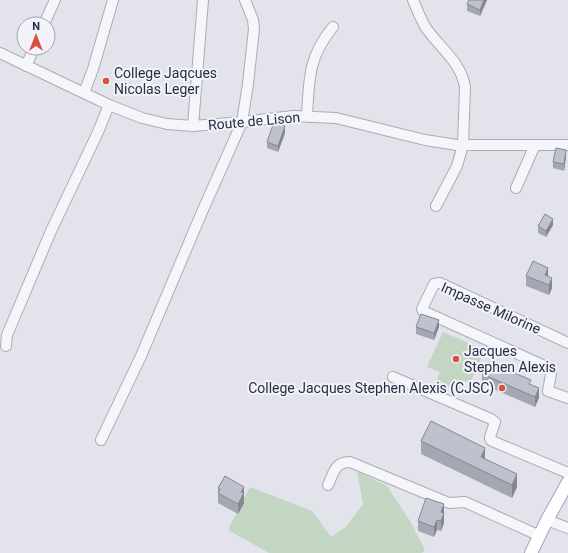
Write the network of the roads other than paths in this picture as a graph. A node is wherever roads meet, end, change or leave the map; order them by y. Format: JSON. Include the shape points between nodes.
{"nodes":[{"id":1,"x":54,"y":0,"type":"edge"},
{"id":2,"x":113,"y":0,"type":"edge"},
{"id":3,"x":203,"y":0,"type":"edge"},
{"id":4,"x":245,"y":0,"type":"edge"},
{"id":5,"x":413,"y":0,"type":"edge"},
{"id":6,"x":47,"y":16,"type":"edge"},
{"id":7,"x":332,"y":27,"type":"dead end"},
{"id":8,"x":0,"y":53,"type":"edge"},
{"id":9,"x":30,"y":56,"type":"edge"},
{"id":10,"x":26,"y":66,"type":"junction"},
{"id":11,"x":84,"y":93,"type":"junction"},
{"id":12,"x":109,"y":105,"type":"junction"},
{"id":13,"x":307,"y":117,"type":"junction"},
{"id":14,"x":242,"y":122,"type":"junction"},
{"id":15,"x":193,"y":126,"type":"junction"},
{"id":16,"x":463,"y":145,"type":"junction"},
{"id":17,"x":535,"y":145,"type":"junction"},
{"id":18,"x":568,"y":145,"type":"edge"},
{"id":19,"x":516,"y":188,"type":"dead end"},
{"id":20,"x":436,"y":206,"type":"dead end"},
{"id":21,"x":568,"y":343,"type":"edge"},
{"id":22,"x":6,"y":346,"type":"dead end"},
{"id":23,"x":393,"y":376,"type":"dead end"},
{"id":24,"x":568,"y":398,"type":"edge"},
{"id":25,"x":101,"y":440,"type":"dead end"},
{"id":26,"x":568,"y":473,"type":"edge"},
{"id":27,"x":568,"y":482,"type":"edge"},
{"id":28,"x":328,"y":485,"type":"dead end"},
{"id":29,"x":547,"y":520,"type":"junction"},
{"id":30,"x":568,"y":528,"type":"edge"},
{"id":31,"x":540,"y":536,"type":"junction"},
{"id":32,"x":531,"y":553,"type":"edge"}],
"edges":[{"from":1,"to":6,"type":"street"},
{"from":2,"to":11,"type":"street"},
{"from":3,"to":15,"type":"street"},
{"from":4,"to":14,"type":"street","via":[[254,29]]},
{"from":5,"to":16,"type":"street","via":[[425,27],[456,64],[463,78]]},
{"from":7,"to":13,"type":"street","via":[[322,39],[313,59]]},
{"from":8,"to":10,"type":"street","name":"Route de Lison"},
{"from":9,"to":10,"type":"street"},
{"from":10,"to":11,"type":"street","name":"Route de Lison"},
{"from":11,"to":12,"type":"street","name":"Route de Lison"},
{"from":12,"to":15,"type":"street","name":"Route de Lison","via":[[142,118],[167,124]]},
{"from":12,"to":22,"type":"street","via":[[51,231],[7,335]]},
{"from":13,"to":14,"type":"street","name":"Route de Lison","via":[[293,116]]},
{"from":13,"to":16,"type":"street","name":"Route de Lison","via":[[336,118],[425,140]]},
{"from":14,"to":15,"type":"street","name":"Route de Lison"},
{"from":14,"to":25,"type":"street","via":[[141,356]]},
{"from":16,"to":17,"type":"street","name":"Route de Lison"},
{"from":16,"to":20,"type":"street","via":[[457,166]]},
{"from":17,"to":18,"type":"street","name":"Route de Lison"},
{"from":17,"to":19,"type":"street"},
{"from":21,"to":24,"type":"street","name":"Impasse Milorine","via":[[440,283],[434,284],[422,309],[423,312],[549,368],[551,374],[548,391]]},
{"from":23,"to":26,"type":"street","via":[[491,419],[494,422],[490,437],[492,441]]},
{"from":27,"to":29,"type":"main road"},
{"from":28,"to":31,"type":"street","via":[[336,467],[342,462],[350,462],[449,503],[465,502]]},
{"from":29,"to":30,"type":"street"},
{"from":29,"to":31,"type":"main road"},
{"from":31,"to":32,"type":"main road"}]}
